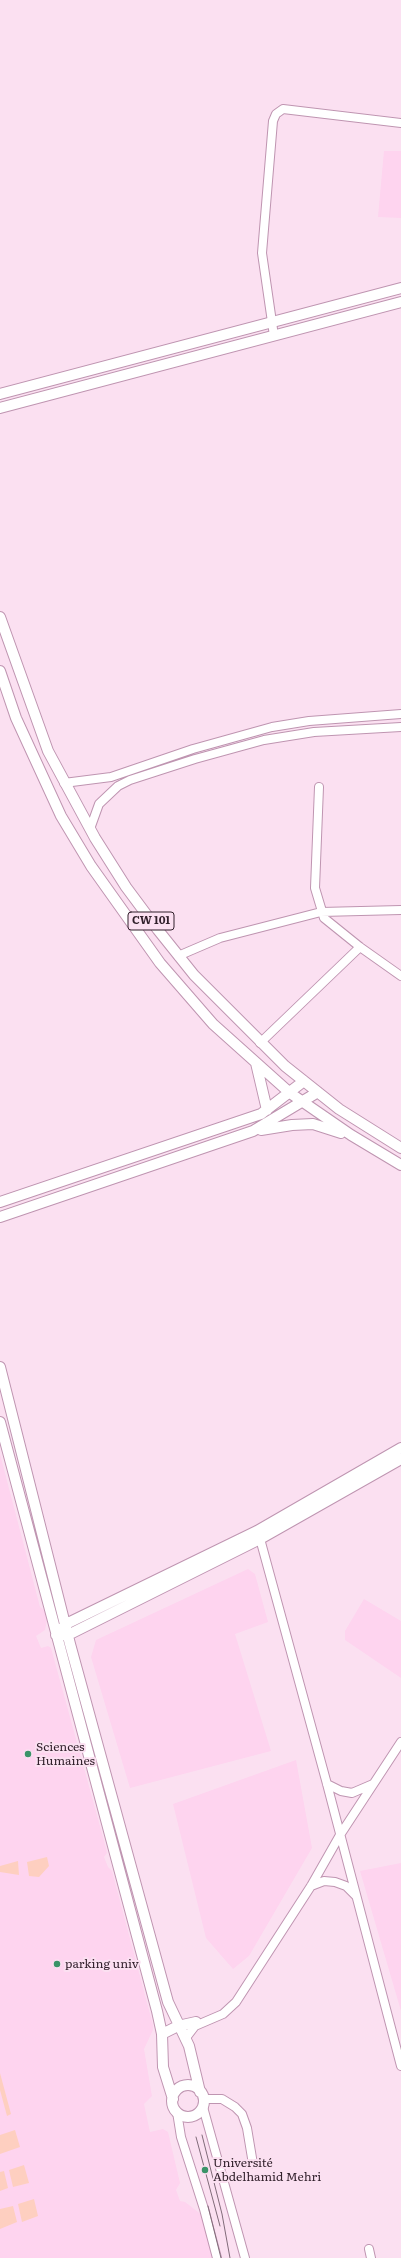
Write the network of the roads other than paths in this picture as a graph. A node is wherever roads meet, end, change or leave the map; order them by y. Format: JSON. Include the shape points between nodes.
{"nodes":[{"id":1,"x":401,"y":123,"type":"edge"},
{"id":2,"x":401,"y":288,"type":"edge"},
{"id":3,"x":401,"y":302,"type":"edge"},
{"id":4,"x":271,"y":324,"type":"junction"},
{"id":5,"x":274,"y":336,"type":"junction"},
{"id":6,"x":0,"y":394,"type":"edge"},
{"id":7,"x":0,"y":408,"type":"edge"},
{"id":8,"x":0,"y":618,"type":"edge"},
{"id":9,"x":0,"y":671,"type":"edge"},
{"id":10,"x":401,"y":714,"type":"edge"},
{"id":11,"x":401,"y":727,"type":"edge"},
{"id":12,"x":219,"y":742,"type":"junction"},
{"id":13,"x":222,"y":752,"type":"junction"},
{"id":14,"x":64,"y":783,"type":"junction"},
{"id":15,"x":319,"y":787,"type":"dead end"},
{"id":16,"x":90,"y":829,"type":"junction"},
{"id":17,"x":401,"y":910,"type":"edge"},
{"id":18,"x":321,"y":912,"type":"junction"},
{"id":19,"x":360,"y":948,"type":"junction"},
{"id":20,"x":178,"y":956,"type":"junction"},
{"id":21,"x":401,"y":976,"type":"edge"},
{"id":22,"x":260,"y":1043,"type":"junction"},
{"id":23,"x":256,"y":1063,"type":"junction"},
{"id":24,"x":304,"y":1081,"type":"junction"},
{"id":25,"x":318,"y":1092,"type":"junction"},
{"id":26,"x":290,"y":1093,"type":"junction"},
{"id":27,"x":303,"y":1102,"type":"junction"},
{"id":28,"x":264,"y":1112,"type":"junction"},
{"id":29,"x":268,"y":1122,"type":"junction"},
{"id":30,"x":253,"y":1132,"type":"junction"},
{"id":31,"x":351,"y":1135,"type":"junction"},
{"id":32,"x":401,"y":1148,"type":"edge"},
{"id":33,"x":401,"y":1165,"type":"edge"},
{"id":34,"x":102,"y":1168,"type":"junction"},
{"id":35,"x":107,"y":1181,"type":"junction"},
{"id":36,"x":0,"y":1202,"type":"edge"},
{"id":37,"x":0,"y":1217,"type":"edge"},
{"id":38,"x":0,"y":1367,"type":"edge"},
{"id":39,"x":0,"y":1422,"type":"edge"},
{"id":40,"x":401,"y":1448,"type":"edge"},
{"id":41,"x":401,"y":1459,"type":"edge"},
{"id":42,"x":258,"y":1535,"type":"junction"},
{"id":43,"x":66,"y":1624,"type":"junction"},
{"id":44,"x":56,"y":1635,"type":"junction"},
{"id":45,"x":68,"y":1635,"type":"junction"},
{"id":46,"x":401,"y":1742,"type":"edge"},
{"id":47,"x":375,"y":1782,"type":"junction"},
{"id":48,"x":327,"y":1784,"type":"junction"},
{"id":49,"x":340,"y":1835,"type":"junction"},
{"id":50,"x":311,"y":1886,"type":"junction"},
{"id":51,"x":356,"y":1896,"type":"junction"},
{"id":52,"x":172,"y":2013,"type":"junction"},
{"id":53,"x":198,"y":2022,"type":"junction"},
{"id":54,"x":178,"y":2026,"type":"junction"},
{"id":55,"x":162,"y":2034,"type":"junction"},
{"id":56,"x":186,"y":2039,"type":"junction"},
{"id":57,"x":401,"y":2066,"type":"edge"},
{"id":58,"x":173,"y":2098,"type":"junction"},
{"id":59,"x":202,"y":2099,"type":"junction"},
{"id":60,"x":177,"y":2112,"type":"junction"},
{"id":61,"x":253,"y":2164,"type":"dead end"},
{"id":62,"x":369,"y":2249,"type":"dead end"},
{"id":63,"x":217,"y":2258,"type":"edge"},
{"id":64,"x":245,"y":2258,"type":"edge"},
{"id":65,"x":371,"y":2258,"type":"edge"}],
"edges":[{"from":1,"to":4,"type":"street","via":[[283,109],[276,114],[273,121],[262,248]]},
{"from":2,"to":4,"type":"main road"},
{"from":3,"to":5,"type":"main road"},
{"from":4,"to":5,"type":"street"},
{"from":4,"to":6,"type":"main road"},
{"from":5,"to":7,"type":"main road"},
{"from":8,"to":14,"type":"main road","number":"CW 101","via":[[48,751]]},
{"from":9,"to":23,"type":"main road","number":"CW 101","via":[[16,718],[61,816],[91,866],[160,963],[213,1024]]},
{"from":10,"to":12,"type":"street","via":[[272,727]]},
{"from":11,"to":13,"type":"street","via":[[314,732],[264,740]]},
{"from":12,"to":13,"type":"street"},
{"from":12,"to":14,"type":"street","via":[[111,776]]},
{"from":13,"to":16,"type":"street","via":[[118,786],[99,804]]},
{"from":14,"to":16,"type":"main road","number":"CW 101"},
{"from":15,"to":18,"type":"street","via":[[315,863],[316,888]]},
{"from":16,"to":20,"type":"main road","number":"CW 101","via":[[126,886]]},
{"from":17,"to":18,"type":"street"},
{"from":18,"to":19,"type":"street","via":[[324,918]]},
{"from":18,"to":20,"type":"street","via":[[220,938]]},
{"from":19,"to":21,"type":"street"},
{"from":19,"to":22,"type":"street"},
{"from":20,"to":22,"type":"main road","number":"CW 101"},
{"from":22,"to":24,"type":"main road","number":"CW 101"},
{"from":23,"to":26,"type":"main road","number":"CW 101"},
{"from":23,"to":28,"type":"main road"},
{"from":24,"to":25,"type":"main road","number":"CW 101"},
{"from":24,"to":26,"type":"main road"},
{"from":25,"to":27,"type":"main road"},
{"from":25,"to":32,"type":"main road","number":"CW 101","via":[[339,1109]]},
{"from":26,"to":27,"type":"main road","number":"CW 101"},
{"from":26,"to":28,"type":"main road"},
{"from":27,"to":29,"type":"main road"},
{"from":27,"to":31,"type":"main road","number":"CW 101"},
{"from":28,"to":29,"type":"main road"},
{"from":28,"to":34,"type":"main road"},
{"from":29,"to":30,"type":"main road"},
{"from":30,"to":31,"type":"main road","via":[[313,1124]]},
{"from":30,"to":35,"type":"main road"},
{"from":31,"to":33,"type":"main road","number":"CW 101"},
{"from":34,"to":35,"type":"main road"},
{"from":34,"to":36,"type":"main road"},
{"from":35,"to":37,"type":"main road"},
{"from":38,"to":43,"type":"main road"},
{"from":39,"to":44,"type":"main road"},
{"from":40,"to":42,"type":"main road"},
{"from":41,"to":42,"type":"main road"},
{"from":42,"to":43,"type":"main road"},
{"from":42,"to":45,"type":"main road"},
{"from":42,"to":48,"type":"street"},
{"from":43,"to":44,"type":"main road"},
{"from":43,"to":45,"type":"main road"},
{"from":44,"to":45,"type":"main road"},
{"from":44,"to":55,"type":"main road"},
{"from":45,"to":52,"type":"main road"},
{"from":46,"to":47,"type":"street"},
{"from":47,"to":48,"type":"street","via":[[352,1793]]},
{"from":47,"to":49,"type":"street"},
{"from":48,"to":49,"type":"street"},
{"from":49,"to":50,"type":"street"},
{"from":49,"to":51,"type":"street"},
{"from":50,"to":51,"type":"street","via":[[324,1881],[335,1882],[346,1886]]},
{"from":50,"to":53,"type":"street","via":[[236,2002],[223,2014]]},
{"from":51,"to":57,"type":"street"},
{"from":52,"to":53,"type":"street"},
{"from":52,"to":54,"type":"main road"},
{"from":53,"to":54,"type":"main road"},
{"from":53,"to":56,"type":"street"},
{"from":54,"to":55,"type":"main road"},
{"from":54,"to":56,"type":"main road"},
{"from":55,"to":58,"type":"main road","via":[[163,2067]]},
{"from":56,"to":59,"type":"main road"},
{"from":58,"to":59,"type":"main road","via":[[182,2087],[192,2086]]},
{"from":58,"to":60,"type":"main road","via":[[173,2106]]},
{"from":59,"to":60,"type":"main road","via":[[193,2116],[184,2117]]},
{"from":59,"to":61,"type":"street","via":[[222,2099],[242,2114]]},
{"from":59,"to":64,"type":"street"},
{"from":60,"to":63,"type":"street","via":[[181,2137]]},
{"from":62,"to":65,"type":"street"}]}
